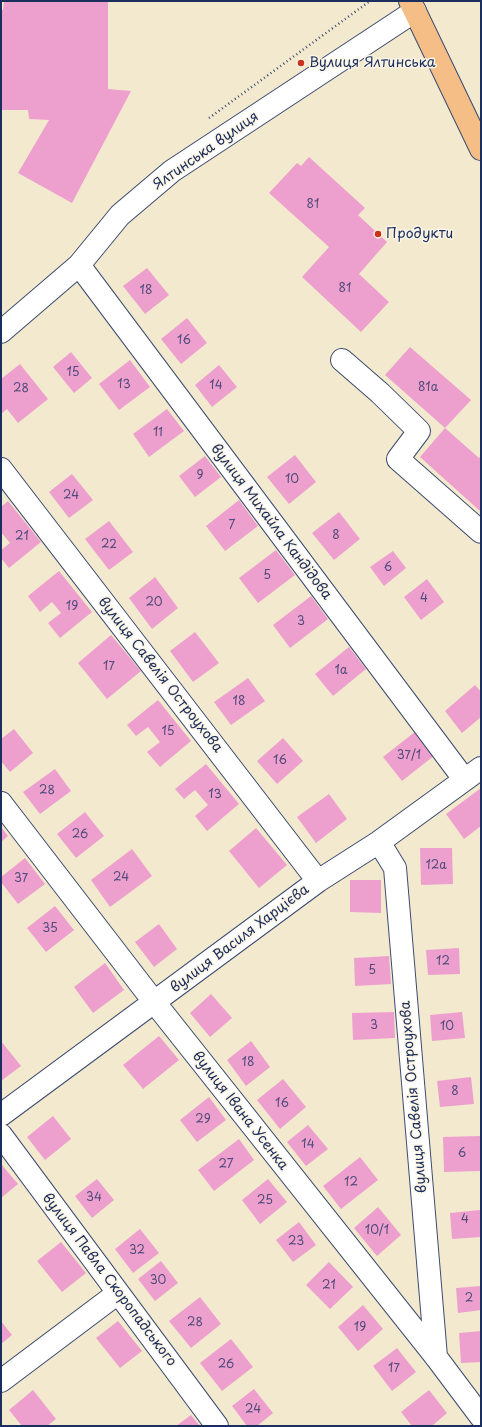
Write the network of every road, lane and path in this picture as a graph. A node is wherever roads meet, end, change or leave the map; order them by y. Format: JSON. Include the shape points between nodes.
{"nodes":[{"id":1,"x":412,"y":6,"type":"edge"},
{"id":2,"x":481,"y":149,"type":"edge"},
{"id":3,"x":79,"y":265,"type":"junction"},
{"id":4,"x":1,"y":332,"type":"edge"},
{"id":5,"x":342,"y":360,"type":"dead end"},
{"id":6,"x":1,"y":469,"type":"edge"},
{"id":7,"x":481,"y":532,"type":"edge"},
{"id":8,"x":472,"y":773,"type":"edge"},
{"id":9,"x":1,"y":803,"type":"edge"},
{"id":10,"x":379,"y":842,"type":"junction"},
{"id":11,"x":318,"y":881,"type":"junction"},
{"id":12,"x":154,"y":1003,"type":"junction"},
{"id":13,"x":1,"y":1115,"type":"edge"},
{"id":14,"x":1,"y":1135,"type":"edge"},
{"id":15,"x":118,"y":1293,"type":"junction"},
{"id":16,"x":436,"y":1357,"type":"junction"},
{"id":17,"x":1,"y":1382,"type":"edge"},
{"id":18,"x":481,"y":1417,"type":"edge"},
{"id":19,"x":217,"y":1426,"type":"edge"}],
"edges":[{"from":1,"to":2,"type":"main road"},
{"from":1,"to":3,"type":"street","name":"Ялтинська вулиця","via":[[172,171],[120,215]]},
{"from":3,"to":4,"type":"street","name":"Ялтинська вулиця"},
{"from":3,"to":8,"type":"street","name":"вулиця Михайла Кандідова"},
{"from":5,"to":7,"type":"street","via":[[419,431],[398,459]]},
{"from":6,"to":11,"type":"street","name":"вулиця Савелія Остроухова"},
{"from":8,"to":10,"type":"street","name":"вулиця Василя Харцієва"},
{"from":9,"to":12,"type":"street","name":"вулиця Івана Усенка"},
{"from":10,"to":11,"type":"street","name":"вулиця Василя Харцієва"},
{"from":10,"to":16,"type":"street","name":"вулиця Савелія Остроухова","via":[[395,868]]},
{"from":11,"to":12,"type":"street","name":"вулиця Василя Харцієва"},
{"from":12,"to":13,"type":"street","name":"вулиця Василя Харцієва"},
{"from":12,"to":16,"type":"street","name":"вулиця Івана Усенка"},
{"from":14,"to":15,"type":"street","name":"вулиця Павла Скоропадського"},
{"from":15,"to":17,"type":"street"},
{"from":15,"to":19,"type":"street","name":"вулиця Павла Скоропадського"},
{"from":16,"to":18,"type":"street","name":"вулиця Івана Усенка"}]}
